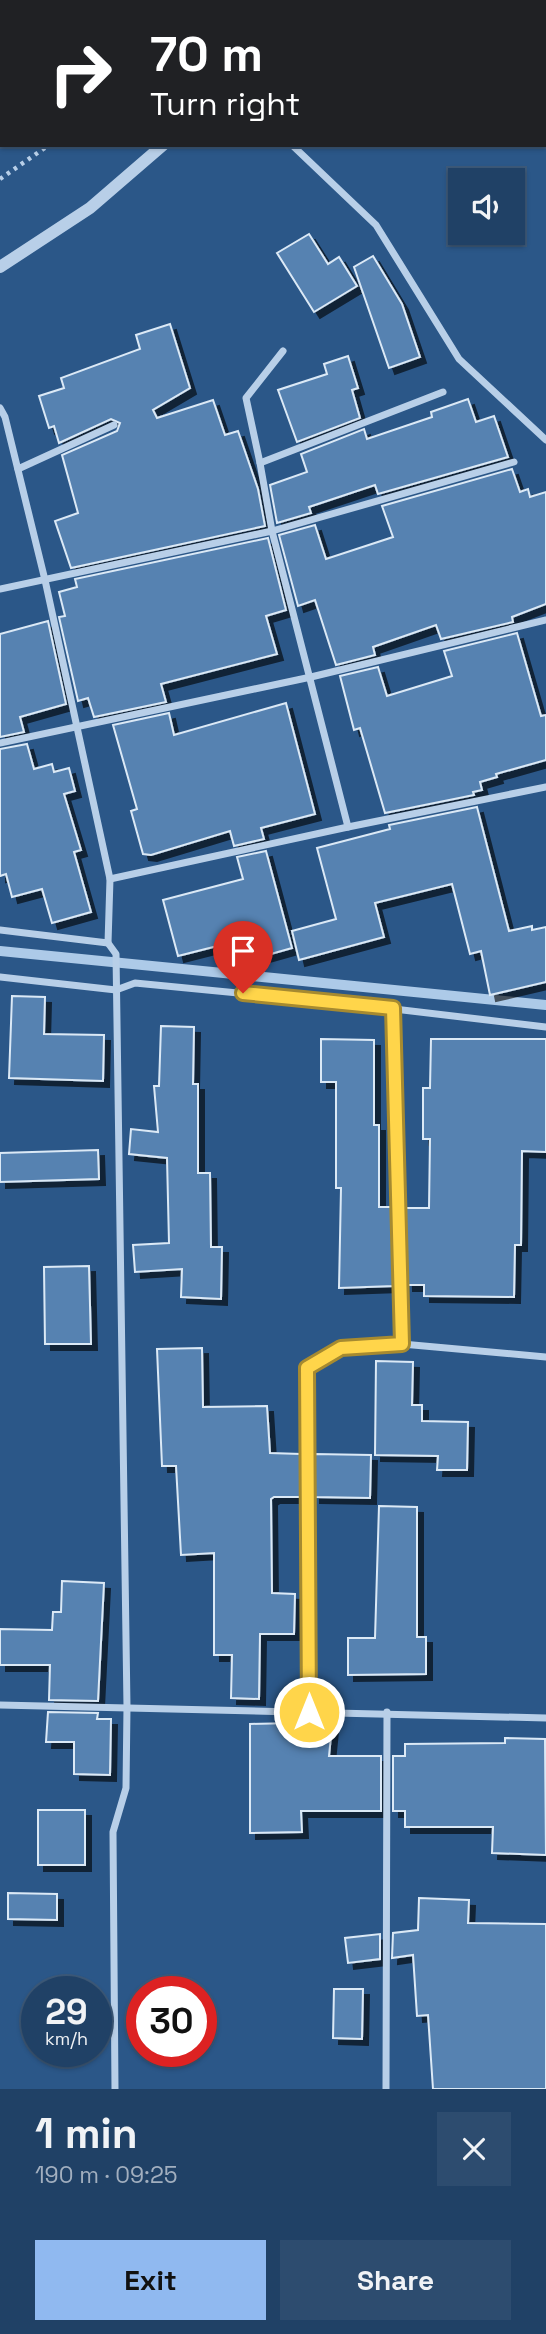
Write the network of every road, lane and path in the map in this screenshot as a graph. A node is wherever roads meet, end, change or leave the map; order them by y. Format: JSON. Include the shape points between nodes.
{"nodes":[{"id":1,"x":45,"y":147,"type":"edge"},
{"id":2,"x":161,"y":147,"type":"edge"},
{"id":3,"x":294,"y":147,"type":"edge"},
{"id":4,"x":0,"y":179,"type":"edge"},
{"id":5,"x":0,"y":268,"type":"edge"},
{"id":6,"x":283,"y":351,"type":"dead end"},
{"id":7,"x":443,"y":392,"type":"dead end"},
{"id":8,"x":0,"y":408,"type":"edge"},
{"id":9,"x":114,"y":425,"type":"dead end"},
{"id":10,"x":546,"y":440,"type":"edge"},
{"id":11,"x":514,"y":462,"type":"dead end"},
{"id":12,"x":260,"y":463,"type":"junction"},
{"id":13,"x":18,"y":469,"type":"junction"},
{"id":14,"x":272,"y":531,"type":"junction"},
{"id":15,"x":45,"y":580,"type":"junction"},
{"id":16,"x":0,"y":589,"type":"edge"},
{"id":17,"x":546,"y":620,"type":"edge"},
{"id":18,"x":311,"y":677,"type":"junction"},
{"id":19,"x":77,"y":726,"type":"junction"},
{"id":20,"x":0,"y":743,"type":"edge"},
{"id":21,"x":546,"y":788,"type":"edge"},
{"id":22,"x":348,"y":827,"type":"junction"},
{"id":23,"x":110,"y":879,"type":"junction"},
{"id":24,"x":0,"y":930,"type":"edge"},
{"id":25,"x":108,"y":943,"type":"junction"},
{"id":26,"x":0,"y":977,"type":"edge"},
{"id":27,"x":116,"y":990,"type":"junction"},
{"id":28,"x":393,"y":1008,"type":"junction"},
{"id":29,"x":546,"y":1027,"type":"edge"},
{"id":30,"x":402,"y":1344,"type":"junction"},
{"id":31,"x":546,"y":1357,"type":"edge"},
{"id":32,"x":0,"y":1705,"type":"edge"},
{"id":33,"x":127,"y":1707,"type":"junction"},
{"id":34,"x":309,"y":1712,"type":"junction"},
{"id":35,"x":387,"y":1712,"type":"junction"},
{"id":36,"x":546,"y":1718,"type":"edge"},
{"id":37,"x":115,"y":2089,"type":"edge"},
{"id":38,"x":386,"y":2089,"type":"edge"}],
"edges":[{"from":1,"to":4,"type":"path"},
{"from":2,"to":5,"type":"street","via":[[90,208]]},
{"from":3,"to":10,"type":"street","via":[[376,225],[458,359]]},
{"from":6,"to":12,"type":"street","via":[[246,398]]},
{"from":7,"to":12,"type":"street"},
{"from":8,"to":13,"type":"street"},
{"from":9,"to":13,"type":"street"},
{"from":11,"to":14,"type":"street"},
{"from":12,"to":14,"type":"street"},
{"from":13,"to":15,"type":"street"},
{"from":14,"to":15,"type":"street"},
{"from":14,"to":18,"type":"street"},
{"from":15,"to":16,"type":"street"},
{"from":15,"to":19,"type":"street"},
{"from":17,"to":18,"type":"street"},
{"from":18,"to":19,"type":"street"},
{"from":18,"to":22,"type":"street"},
{"from":19,"to":20,"type":"street"},
{"from":19,"to":23,"type":"street"},
{"from":21,"to":22,"type":"street"},
{"from":22,"to":23,"type":"street"},
{"from":23,"to":25,"type":"street"},
{"from":24,"to":25,"type":"street"},
{"from":25,"to":27,"type":"street","via":[[116,954]]},
{"from":26,"to":27,"type":"street"},
{"from":27,"to":28,"type":"street","via":[[135,983]]},
{"from":27,"to":33,"type":"street"},
{"from":28,"to":29,"type":"street"},
{"from":28,"to":30,"type":"street"},
{"from":30,"to":31,"type":"street"},
{"from":30,"to":34,"type":"street","via":[[341,1348],[307,1368]]},
{"from":32,"to":33,"type":"street"},
{"from":33,"to":34,"type":"street"},
{"from":33,"to":37,"type":"street","via":[[126,1788],[113,1832]]},
{"from":34,"to":35,"type":"street"},
{"from":35,"to":36,"type":"street"},
{"from":35,"to":38,"type":"street"}]}
